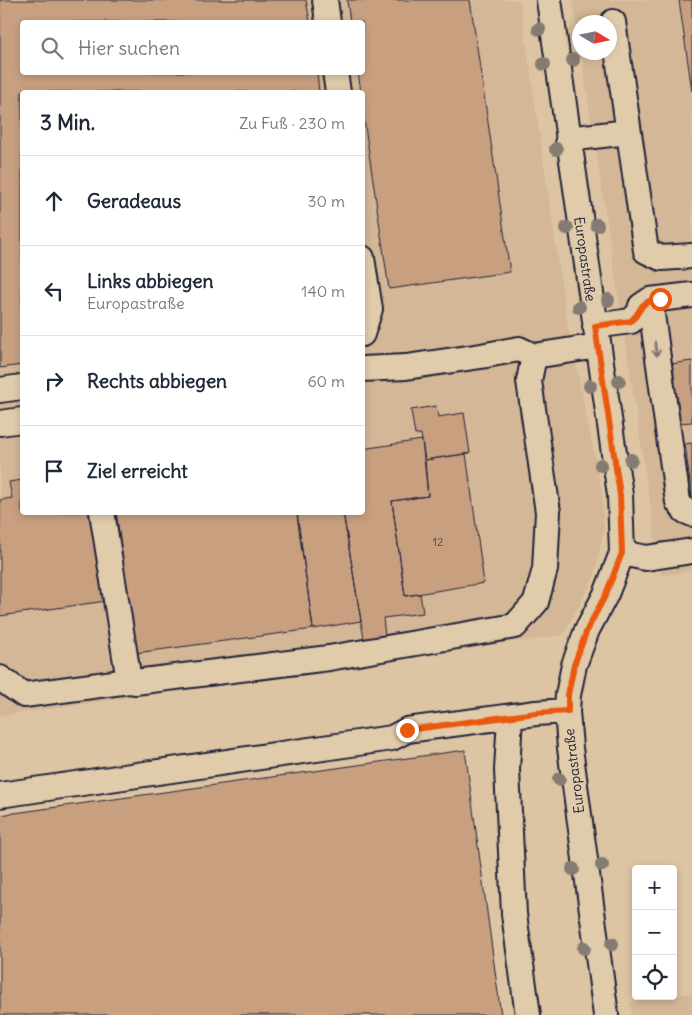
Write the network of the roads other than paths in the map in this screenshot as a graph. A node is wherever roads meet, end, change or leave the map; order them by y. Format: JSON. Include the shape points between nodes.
{"nodes":[{"id":1,"x":325,"y":0,"type":"edge"},
{"id":2,"x":549,"y":0,"type":"edge"},
{"id":3,"x":328,"y":20,"type":"edge"},
{"id":4,"x":617,"y":56,"type":"edge"},
{"id":5,"x":336,"y":75,"type":"edge"},
{"id":6,"x":338,"y":90,"type":"edge"},
{"id":7,"x":628,"y":132,"type":"junction"},
{"id":8,"x":568,"y":139,"type":"junction"},
{"id":9,"x":692,"y":256,"type":"edge"},
{"id":10,"x":365,"y":277,"type":"edge"},
{"id":11,"x":692,"y":294,"type":"edge"},
{"id":12,"x":650,"y":300,"type":"junction"},
{"id":13,"x":365,"y":325,"type":"edge"},
{"id":14,"x":596,"y":336,"type":"junction"},
{"id":15,"x":534,"y":356,"type":"junction"},
{"id":16,"x":365,"y":370,"type":"edge"},
{"id":17,"x":20,"y":387,"type":"edge"},
{"id":18,"x":0,"y":390,"type":"edge"},
{"id":19,"x":20,"y":420,"type":"edge"},
{"id":20,"x":0,"y":423,"type":"edge"},
{"id":21,"x":692,"y":514,"type":"edge"},
{"id":22,"x":102,"y":515,"type":"edge"},
{"id":23,"x":692,"y":551,"type":"edge"},
{"id":24,"x":622,"y":553,"type":"junction"},
{"id":25,"x":0,"y":678,"type":"edge"},
{"id":26,"x":129,"y":681,"type":"junction"},
{"id":27,"x":568,"y":711,"type":"junction"},
{"id":28,"x":510,"y":716,"type":"junction"},
{"id":29,"x":0,"y":795,"type":"edge"},
{"id":30,"x":528,"y":1015,"type":"edge"},
{"id":31,"x":606,"y":1015,"type":"edge"}],
"edges":[{"from":1,"to":3,"type":"street"},
{"from":2,"to":8,"type":"street","name":"Europastraße"},
{"from":4,"to":7,"type":"street"},
{"from":5,"to":6,"type":"street"},
{"from":7,"to":8,"type":"street"},
{"from":7,"to":9,"type":"street","via":[[646,251],[661,258]]},
{"from":8,"to":14,"type":"street","name":"Europastraße"},
{"from":10,"to":13,"type":"street","via":[[370,309]]},
{"from":11,"to":12,"type":"street"},
{"from":12,"to":14,"type":"street","via":[[641,306],[631,321]]},
{"from":12,"to":21,"type":"street","one_way":true,"via":[[678,502]]},
{"from":14,"to":15,"type":"street"},
{"from":14,"to":24,"type":"street","name":"Europastraße","via":[[620,495]]},
{"from":15,"to":16,"type":"street","via":[[519,349],[406,367]]},
{"from":15,"to":26,"type":"street","via":[[529,381],[548,512],[545,569],[536,602],[515,626],[329,658]]},
{"from":17,"to":18,"type":"street"},
{"from":19,"to":20,"type":"street"},
{"from":22,"to":26,"type":"street"},
{"from":23,"to":24,"type":"street","via":[[646,558]]},
{"from":24,"to":27,"type":"street","name":"Europastraße","via":[[574,665]]},
{"from":25,"to":26,"type":"street","via":[[24,695]]},
{"from":27,"to":28,"type":"street"},
{"from":27,"to":31,"type":"street","name":"Europastraße","via":[[570,748]]},
{"from":28,"to":29,"type":"street","via":[[407,730],[392,738]]},
{"from":28,"to":30,"type":"street","via":[[507,770],[514,914]]}]}
